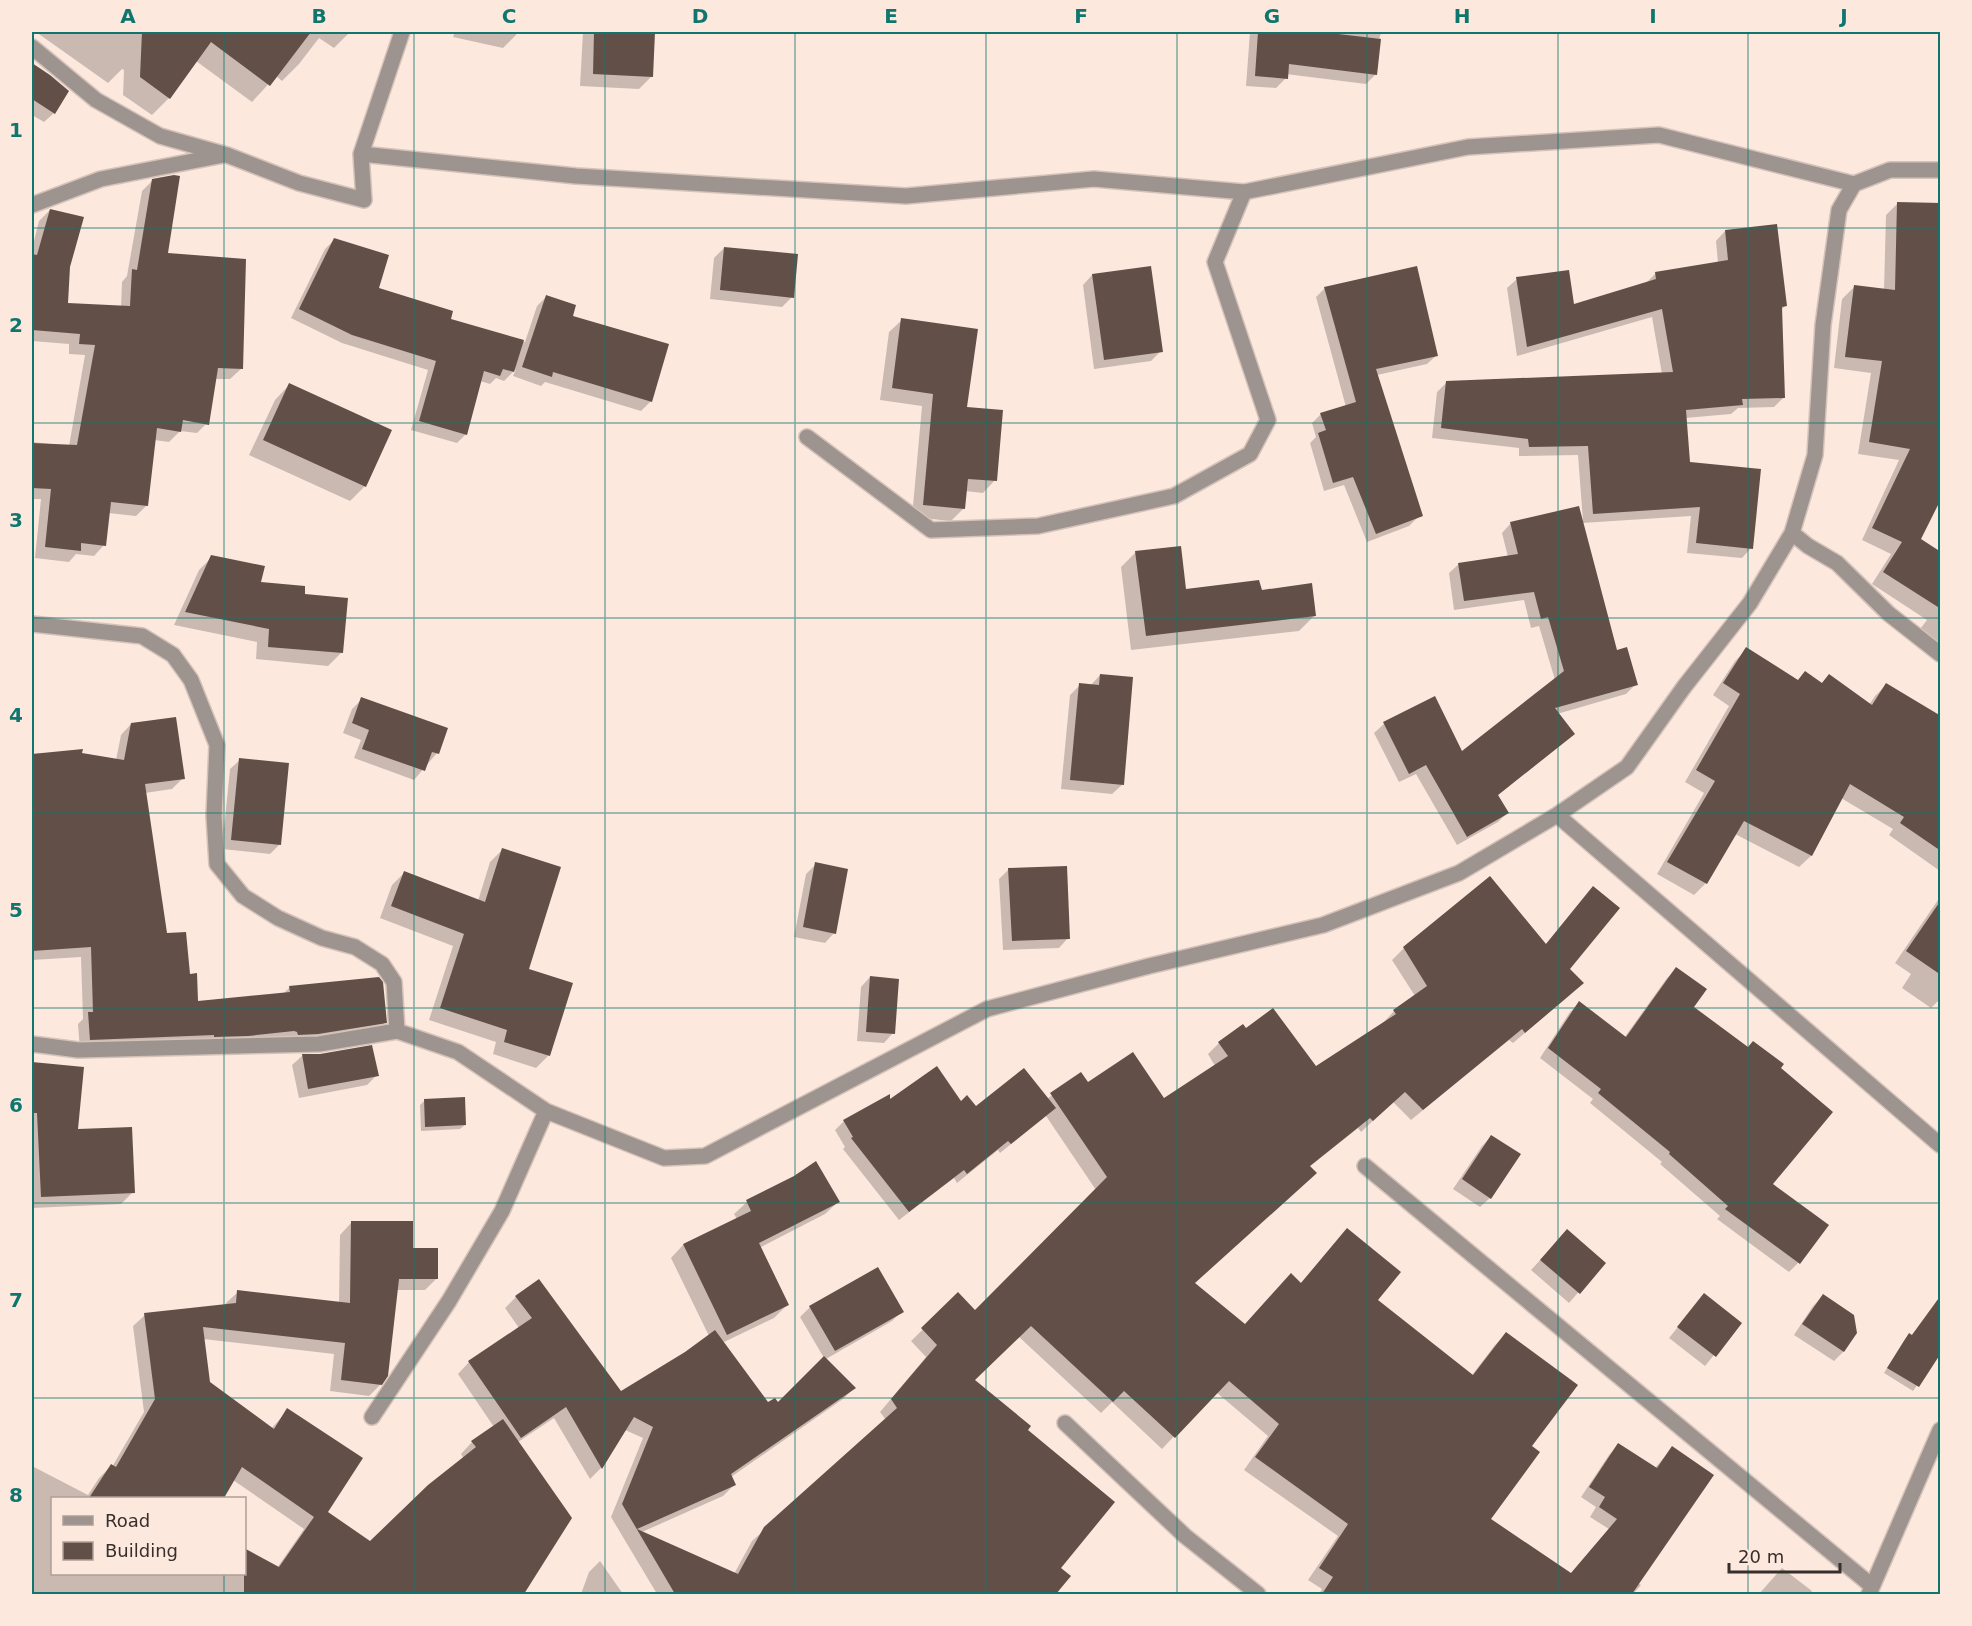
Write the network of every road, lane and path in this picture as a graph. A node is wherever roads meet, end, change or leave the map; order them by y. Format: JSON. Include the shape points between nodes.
{"nodes":[{"id":1,"x":402,"y":32,"type":"edge"},
{"id":2,"x":32,"y":47,"type":"edge"},
{"id":3,"x":361,"y":154,"type":"junction"},
{"id":4,"x":227,"y":155,"type":"junction"},
{"id":5,"x":1941,"y":170,"type":"edge"},
{"id":6,"x":1854,"y":183,"type":"junction"},
{"id":7,"x":1244,"y":192,"type":"junction"},
{"id":8,"x":32,"y":205,"type":"edge"},
{"id":9,"x":807,"y":437,"type":"dead end"},
{"id":10,"x":1792,"y":534,"type":"junction"},
{"id":11,"x":32,"y":624,"type":"edge"},
{"id":12,"x":1941,"y":654,"type":"edge"},
{"id":13,"x":1557,"y":815,"type":"junction"},
{"id":14,"x":397,"y":1031,"type":"junction"},
{"id":15,"x":32,"y":1044,"type":"edge"},
{"id":16,"x":546,"y":1111,"type":"junction"},
{"id":17,"x":1941,"y":1145,"type":"edge"},
{"id":18,"x":1365,"y":1166,"type":"dead end"},
{"id":19,"x":372,"y":1417,"type":"dead end"},
{"id":20,"x":1065,"y":1423,"type":"dead end"},
{"id":21,"x":1941,"y":1430,"type":"edge"},
{"id":22,"x":1870,"y":1590,"type":"edge"},
{"id":23,"x":1258,"y":1594,"type":"edge"}],
"edges":[{"from":1,"to":3,"type":"street"},
{"from":2,"to":4,"type":"street","via":[[96,100],[160,136]]},
{"from":3,"to":4,"type":"street","via":[[364,200],[299,183]]},
{"from":3,"to":7,"type":"street","via":[[587,177],[906,196],[1094,179]]},
{"from":4,"to":8,"type":"street","via":[[101,179]]},
{"from":5,"to":6,"type":"street","via":[[1890,170]]},
{"from":6,"to":7,"type":"street","via":[[1659,135],[1468,147]]},
{"from":6,"to":10,"type":"street","via":[[1839,210],[1822,325],[1815,455]]},
{"from":7,"to":9,"type":"street","via":[[1215,262],[1268,420],[1250,454],[1174,496],[1038,526],[931,530]]},
{"from":10,"to":12,"type":"street","via":[[1837,563],[1889,614]]},
{"from":10,"to":13,"type":"street","via":[[1750,603],[1627,767]]},
{"from":11,"to":14,"type":"street","via":[[142,636],[173,655],[191,680],[217,745],[217,864],[243,896],[278,918],[322,938],[355,947],[382,964],[393,982]]},
{"from":13,"to":16,"type":"street","via":[[1459,873],[1323,925],[987,1009],[705,1156],[664,1158]]},
{"from":13,"to":17,"type":"street"},
{"from":14,"to":15,"type":"street","via":[[319,1044],[78,1050]]},
{"from":14,"to":16,"type":"street","via":[[458,1052]]},
{"from":16,"to":19,"type":"street","via":[[502,1211],[449,1301]]},
{"from":18,"to":22,"type":"street"},
{"from":20,"to":23,"type":"street","via":[[1185,1536]]},
{"from":21,"to":22,"type":"street"}]}
